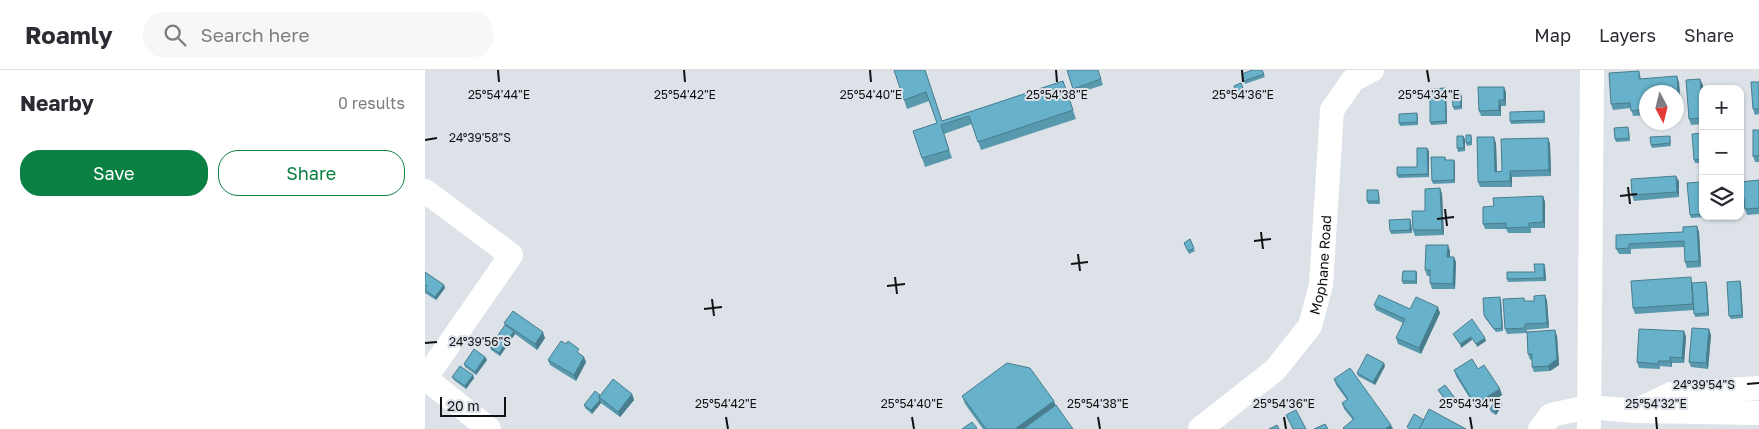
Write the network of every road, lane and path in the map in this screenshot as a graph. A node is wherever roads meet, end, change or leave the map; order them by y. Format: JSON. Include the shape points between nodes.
{"nodes":[{"id":1,"x":1335,"y":70,"type":"edge"},
{"id":2,"x":1372,"y":70,"type":"edge"},
{"id":3,"x":1592,"y":70,"type":"edge"},
{"id":4,"x":1343,"y":93,"type":"junction"},
{"id":5,"x":425,"y":191,"type":"edge"},
{"id":6,"x":425,"y":379,"type":"edge"},
{"id":7,"x":1759,"y":388,"type":"edge"},
{"id":8,"x":1637,"y":410,"type":"junction"},
{"id":9,"x":1759,"y":413,"type":"edge"},
{"id":10,"x":1588,"y":418,"type":"edge"},
{"id":11,"x":489,"y":429,"type":"edge"},
{"id":12,"x":1200,"y":429,"type":"edge"},
{"id":13,"x":1540,"y":429,"type":"edge"}],
"edges":[{"from":1,"to":4,"type":"street"},
{"from":2,"to":4,"type":"street","name":"Mophane Road","via":[[1353,80]]},
{"from":3,"to":10,"type":"street"},
{"from":4,"to":12,"type":"street","name":"Mophane Road","via":[[1332,110],[1321,285],[1310,326],[1275,370]]},
{"from":5,"to":6,"type":"street","via":[[511,255]]},
{"from":6,"to":11,"type":"street"},
{"from":7,"to":8,"type":"street","via":[[1671,394]]},
{"from":8,"to":9,"type":"street"},
{"from":8,"to":10,"type":"street"},
{"from":10,"to":13,"type":"street","via":[[1551,415]]}]}
